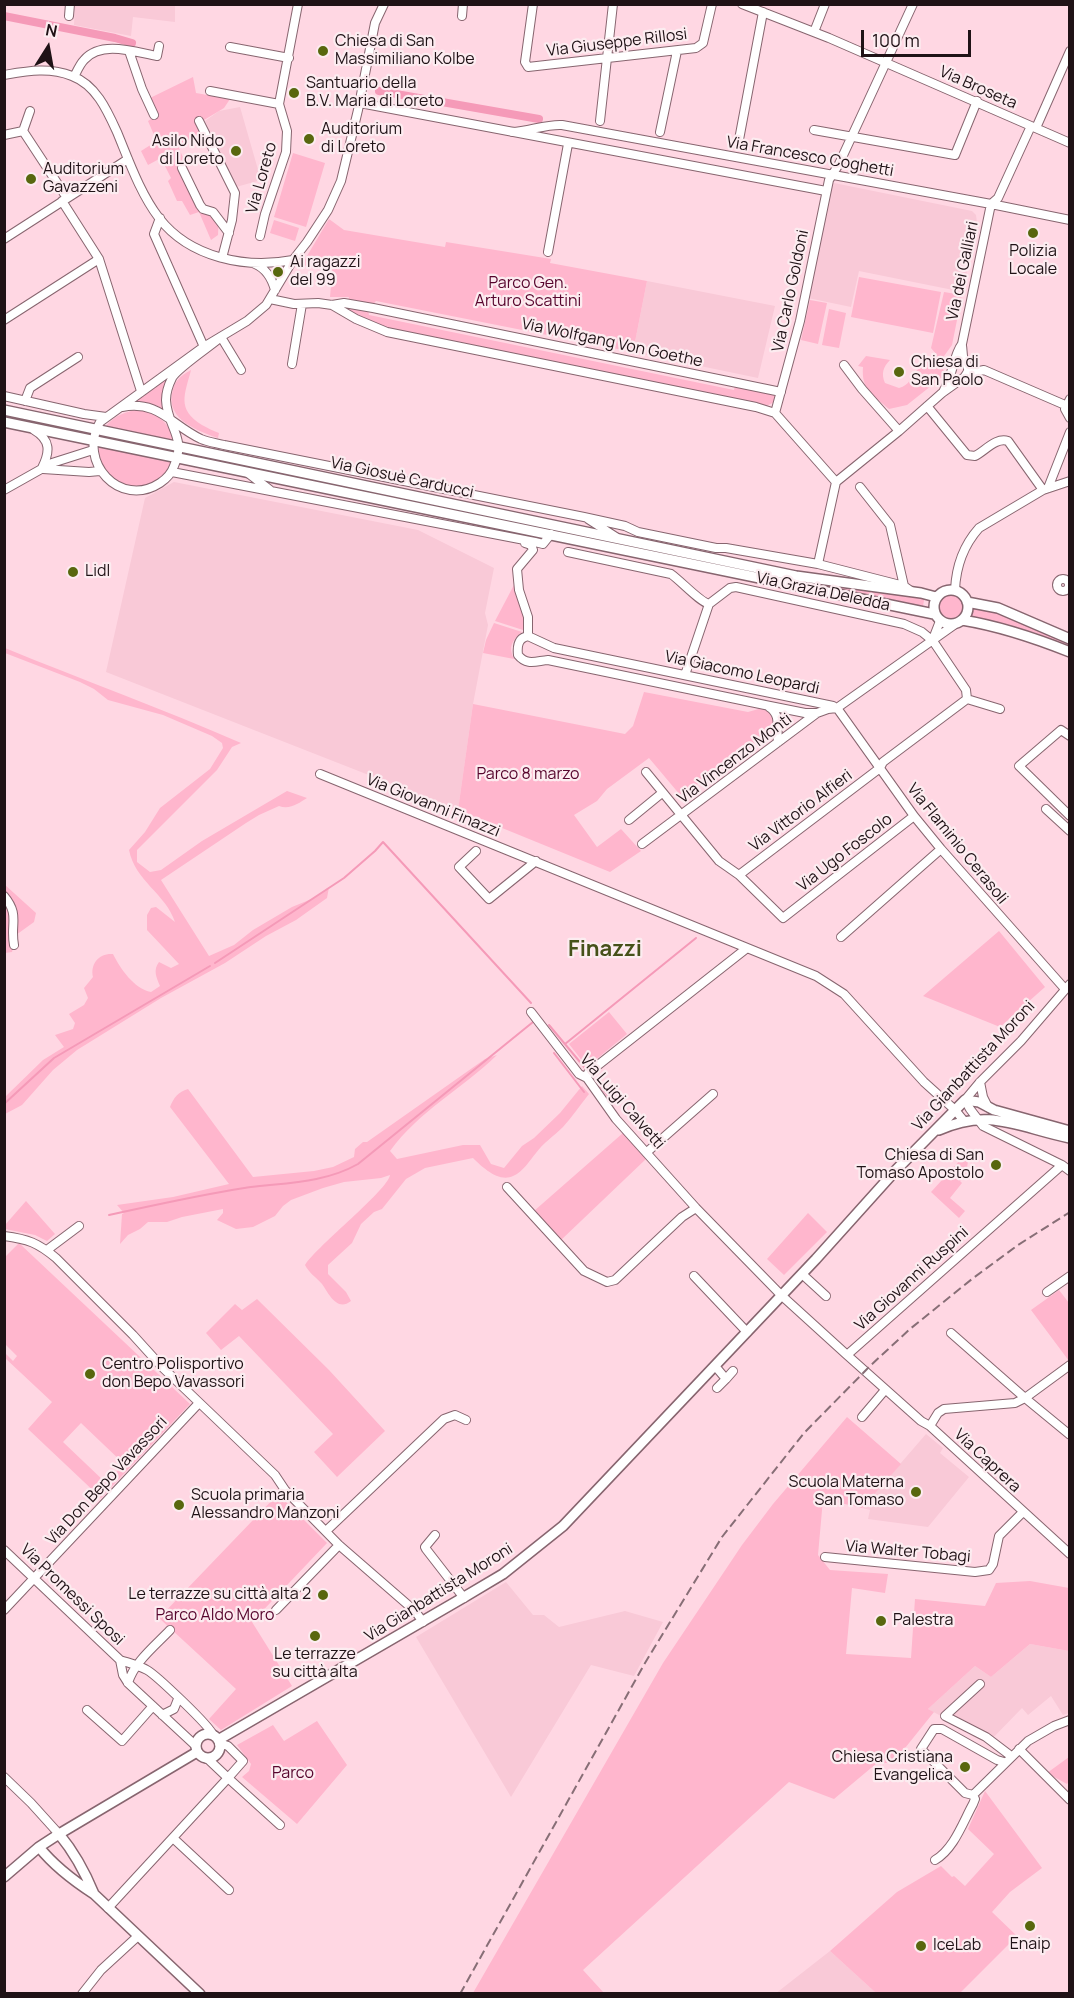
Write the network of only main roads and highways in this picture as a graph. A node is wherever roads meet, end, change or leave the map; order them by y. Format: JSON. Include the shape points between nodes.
{"nodes":[{"id":1,"x":4,"y":410,"type":"edge"},
{"id":2,"x":4,"y":422,"type":"edge"},
{"id":3,"x":936,"y":597,"type":"junction"},
{"id":4,"x":967,"y":602,"type":"junction"},
{"id":5,"x":937,"y":618,"type":"junction"},
{"id":6,"x":958,"y":623,"type":"junction"},
{"id":7,"x":1070,"y":639,"type":"edge"},
{"id":8,"x":1070,"y":652,"type":"edge"},
{"id":9,"x":1070,"y":1131,"type":"edge"},
{"id":10,"x":934,"y":1133,"type":"junction"},
{"id":11,"x":1070,"y":1138,"type":"edge"},
{"id":12,"x":217,"y":1740,"type":"junction"},
{"id":13,"x":199,"y":1752,"type":"junction"},
{"id":14,"x":58,"y":1834,"type":"junction"},
{"id":15,"x":39,"y":1847,"type":"junction"},
{"id":16,"x":4,"y":1877,"type":"edge"},
{"id":17,"x":94,"y":1894,"type":"junction"},
{"id":18,"x":200,"y":1994,"type":"edge"}],
"edges":[{"from":1,"to":3,"type":"main road","name":"Via Giosuè Carducci","via":[[796,576],[908,588]]},
{"from":2,"to":5,"type":"main road","name":"Via Giosuè Carducci","via":[[782,582]]},
{"from":3,"to":4,"type":"main road","via":[[945,590],[955,590]]},
{"from":3,"to":5,"type":"main road","via":[[933,607]]},
{"from":4,"to":6,"type":"main road","via":[[966,615]]},
{"from":4,"to":7,"type":"main road","via":[[998,608]]},
{"from":5,"to":6,"type":"main road","name":"Via Giosuè Carducci"},
{"from":6,"to":8,"type":"main road","name":"Via Giosuè Carducci","via":[[978,622]]},
{"from":9,"to":10,"type":"main road","name":"Via Gianbattista Moroni","via":[[965,1100]]},
{"from":10,"to":11,"type":"main road","via":[[977,1119],[1000,1120]]},
{"from":10,"to":12,"type":"main road","name":"Via Gianbattista Moroni","via":[[563,1526],[503,1574]]},
{"from":12,"to":13,"type":"main road","name":"Via Gianbattista Moroni","via":[[219,1750],[215,1755],[209,1758]]},
{"from":12,"to":13,"type":"main road","name":"Via Gianbattista Moroni","via":[[208,1734],[199,1737]]},
{"from":13,"to":14,"type":"main road","name":"Via Gianbattista Moroni"},
{"from":14,"to":15,"type":"main road","name":"Via Gianbattista Moroni"},
{"from":14,"to":17,"type":"main road","via":[[69,1846]]},
{"from":15,"to":16,"type":"main road","name":"Via Gianbattista Moroni"},
{"from":15,"to":17,"type":"main road","via":[[75,1882]]},
{"from":17,"to":18,"type":"main road"}]}
